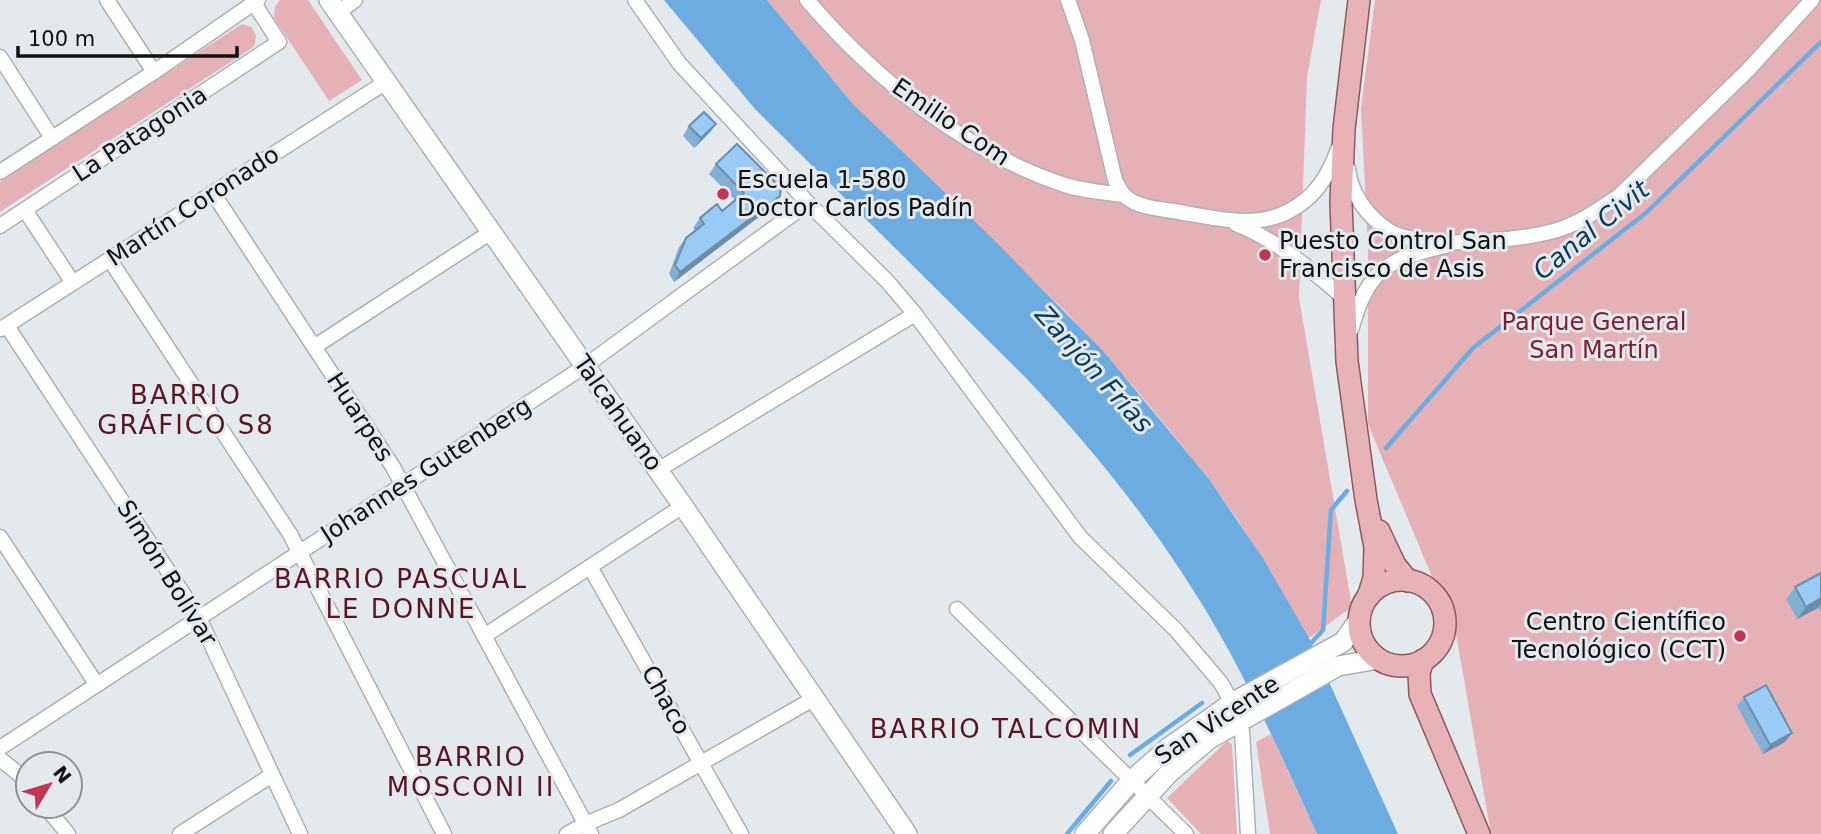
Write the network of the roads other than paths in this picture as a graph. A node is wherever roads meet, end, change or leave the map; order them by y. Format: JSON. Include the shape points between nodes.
{"nodes":[{"id":1,"x":107,"y":0,"type":"edge"},
{"id":2,"x":355,"y":0,"type":"edge"},
{"id":3,"x":635,"y":0,"type":"edge"},
{"id":4,"x":807,"y":0,"type":"edge"},
{"id":5,"x":1068,"y":0,"type":"edge"},
{"id":6,"x":1359,"y":0,"type":"edge"},
{"id":7,"x":1812,"y":0,"type":"edge"},
{"id":8,"x":255,"y":1,"type":"edge"},
{"id":9,"x":333,"y":6,"type":"edge"},
{"id":10,"x":0,"y":57,"type":"edge"},
{"id":11,"x":153,"y":72,"type":"junction"},
{"id":12,"x":386,"y":82,"type":"junction"},
{"id":13,"x":1344,"y":129,"type":"junction"},
{"id":14,"x":52,"y":138,"type":"junction"},
{"id":15,"x":0,"y":172,"type":"edge"},
{"id":16,"x":213,"y":193,"type":"junction"},
{"id":17,"x":1123,"y":195,"type":"junction"},
{"id":18,"x":808,"y":203,"type":"junction"},
{"id":19,"x":25,"y":210,"type":"junction"},
{"id":20,"x":1226,"y":220,"type":"junction"},
{"id":21,"x":0,"y":226,"type":"edge"},
{"id":22,"x":491,"y":232,"type":"junction"},
{"id":23,"x":1463,"y":242,"type":"junction"},
{"id":24,"x":110,"y":260,"type":"junction"},
{"id":25,"x":73,"y":284,"type":"junction"},
{"id":26,"x":1343,"y":296,"type":"junction"},
{"id":27,"x":915,"y":314,"type":"junction"},
{"id":28,"x":4,"y":328,"type":"edge"},
{"id":29,"x":314,"y":347,"type":"junction"},
{"id":30,"x":1347,"y":361,"type":"junction"},
{"id":31,"x":585,"y":366,"type":"junction"},
{"id":32,"x":658,"y":470,"type":"junction"},
{"id":33,"x":402,"y":485,"type":"junction"},
{"id":34,"x":1366,"y":500,"type":"junction"},
{"id":35,"x":683,"y":506,"type":"junction"},
{"id":36,"x":0,"y":537,"type":"edge"},
{"id":37,"x":300,"y":552,"type":"junction"},
{"id":38,"x":590,"y":567,"type":"junction"},
{"id":39,"x":1408,"y":581,"type":"junction"},
{"id":40,"x":1368,"y":597,"type":"junction"},
{"id":41,"x":957,"y":610,"type":"dead end"},
{"id":42,"x":199,"y":618,"type":"junction"},
{"id":43,"x":1359,"y":620,"type":"junction"},
{"id":44,"x":484,"y":636,"type":"junction"},
{"id":45,"x":1423,"y":660,"type":"junction"},
{"id":46,"x":1384,"y":662,"type":"junction"},
{"id":47,"x":1321,"y":666,"type":"junction"},
{"id":48,"x":97,"y":685,"type":"junction"},
{"id":49,"x":815,"y":698,"type":"junction"},
{"id":50,"x":1236,"y":712,"type":"junction"},
{"id":51,"x":1436,"y":732,"type":"junction"},
{"id":52,"x":0,"y":748,"type":"edge"},
{"id":53,"x":0,"y":759,"type":"edge"},
{"id":54,"x":701,"y":764,"type":"junction"},
{"id":55,"x":14,"y":770,"type":"edge"},
{"id":56,"x":272,"y":775,"type":"junction"},
{"id":57,"x":1132,"y":780,"type":"junction"},
{"id":58,"x":1147,"y":796,"type":"junction"},
{"id":59,"x":56,"y":820,"type":"edge"},
{"id":60,"x":588,"y":829,"type":"edge"},
{"id":61,"x":906,"y":833,"type":"edge"},
{"id":62,"x":68,"y":834,"type":"edge"},
{"id":63,"x":180,"y":834,"type":"edge"},
{"id":64,"x":300,"y":834,"type":"edge"},
{"id":65,"x":444,"y":834,"type":"edge"},
{"id":66,"x":567,"y":834,"type":"edge"},
{"id":67,"x":741,"y":834,"type":"edge"},
{"id":68,"x":1085,"y":834,"type":"edge"},
{"id":69,"x":1113,"y":834,"type":"edge"},
{"id":70,"x":1186,"y":834,"type":"edge"},
{"id":71,"x":1248,"y":834,"type":"edge"},
{"id":72,"x":1479,"y":834,"type":"edge"}],
"edges":[{"from":1,"to":11,"type":"street"},
{"from":2,"to":9,"type":"street"},
{"from":3,"to":18,"type":"street","via":[[679,64]]},
{"from":4,"to":17,"type":"street","name":"Emilio Com","via":[[854,51],[915,103],[965,137],[1015,166],[1067,186]]},
{"from":5,"to":17,"type":"street","via":[[1082,40],[1109,161]]},
{"from":6,"to":13,"type":"main road"},
{"from":7,"to":23,"type":"street","via":[[1748,70],[1603,207],[1539,236]]},
{"from":8,"to":11,"type":"street","name":"La Patagonia"},
{"from":8,"to":19,"type":"street","name":"La Patagonia","via":[[279,42]]},
{"from":9,"to":12,"type":"street","name":"Talcahuano"},
{"from":10,"to":14,"type":"street"},
{"from":11,"to":14,"type":"street","name":"La Patagonia"},
{"from":12,"to":16,"type":"street","name":"Martín Coronado"},
{"from":12,"to":22,"type":"street","name":"Talcahuano"},
{"from":13,"to":20,"type":"street","via":[[1326,179],[1304,202],[1276,217]]},
{"from":13,"to":23,"type":"street","via":[[1353,190],[1372,215],[1390,232],[1410,238]]},
{"from":13,"to":26,"type":"main road"},
{"from":14,"to":15,"type":"street","name":"La Patagonia"},
{"from":16,"to":24,"type":"street","name":"Martín Coronado"},
{"from":16,"to":29,"type":"street","name":"Huarpes"},
{"from":17,"to":20,"type":"street","name":"Emilio Com","via":[[1137,204]]},
{"from":18,"to":27,"type":"street"},
{"from":18,"to":31,"type":"street","name":"Johannes Gutenberg"},
{"from":19,"to":21,"type":"street","name":"La Patagonia"},
{"from":19,"to":25,"type":"street"},
{"from":20,"to":26,"type":"street","via":[[1261,234]]},
{"from":22,"to":29,"type":"street"},
{"from":22,"to":31,"type":"street","name":"Talcahuano"},
{"from":23,"to":30,"type":"street","via":[[1394,261],[1373,276],[1351,329]]},
{"from":24,"to":25,"type":"street","name":"Martín Coronado"},
{"from":24,"to":37,"type":"street"},
{"from":25,"to":28,"type":"street","name":"Martín Coronado"},
{"from":26,"to":30,"type":"main road"},
{"from":27,"to":32,"type":"street"},
{"from":27,"to":50,"type":"street","via":[[1080,537],[1194,649],[1221,683]]},
{"from":28,"to":42,"type":"street","name":"Simón Bolívar"},
{"from":29,"to":33,"type":"street","name":"Huarpes"},
{"from":30,"to":34,"type":"main road"},
{"from":31,"to":32,"type":"street","name":"Talcahuano"},
{"from":31,"to":33,"type":"street","name":"Johannes Gutenberg"},
{"from":32,"to":35,"type":"street","name":"Talcahuano"},
{"from":33,"to":37,"type":"street","name":"Johannes Gutenberg"},
{"from":33,"to":44,"type":"street","name":"Huarpes"},
{"from":34,"to":39,"type":"main road","via":[[1386,548]]},
{"from":34,"to":40,"type":"main road","via":[[1376,565]]},
{"from":35,"to":38,"type":"street"},
{"from":35,"to":49,"type":"street","name":"Talcahuano"},
{"from":36,"to":48,"type":"street"},
{"from":37,"to":42,"type":"street","name":"Johannes Gutenberg"},
{"from":37,"to":65,"type":"street"},
{"from":38,"to":44,"type":"street"},
{"from":38,"to":54,"type":"street","name":"Chaco"},
{"from":39,"to":40,"type":"main road","via":[[1386,583]]},
{"from":39,"to":45,"type":"main road","via":[[1432,593],[1444,616],[1440,641]]},
{"from":40,"to":43,"type":"main road"},
{"from":41,"to":57,"type":"street"},
{"from":42,"to":48,"type":"street","name":"Johannes Gutenberg"},
{"from":42,"to":56,"type":"street","name":"Simón Bolívar"},
{"from":43,"to":46,"type":"main road","via":[[1364,642]]},
{"from":43,"to":47,"type":"street","name":"San Vicente"},
{"from":44,"to":60,"type":"street","name":"Huarpes"},
{"from":45,"to":46,"type":"main road","via":[[1402,666]]},
{"from":45,"to":51,"type":"main road","via":[[1420,694]]},
{"from":46,"to":47,"type":"street","name":"San Vicente"},
{"from":46,"to":51,"type":"main road"},
{"from":47,"to":50,"type":"street","name":"San Vicente"},
{"from":48,"to":52,"type":"street","name":"Johannes Gutenberg"},
{"from":49,"to":54,"type":"street"},
{"from":49,"to":61,"type":"street","name":"Talcahuano"},
{"from":50,"to":57,"type":"street","name":"San Vicente","via":[[1168,748]]},
{"from":50,"to":58,"type":"street","name":"San Vicente"},
{"from":50,"to":71,"type":"street","via":[[1243,741]]},
{"from":51,"to":72,"type":"main road"},
{"from":53,"to":55,"type":"street"},
{"from":54,"to":60,"type":"street"},
{"from":54,"to":67,"type":"street","name":"Chaco"},
{"from":56,"to":63,"type":"street"},
{"from":56,"to":64,"type":"street","name":"Simón Bolívar"},
{"from":57,"to":58,"type":"street"},
{"from":57,"to":68,"type":"street","name":"San Vicente"},
{"from":58,"to":69,"type":"street","name":"San Vicente"},
{"from":58,"to":70,"type":"street"},
{"from":59,"to":62,"type":"street"},
{"from":60,"to":66,"type":"street"}]}
